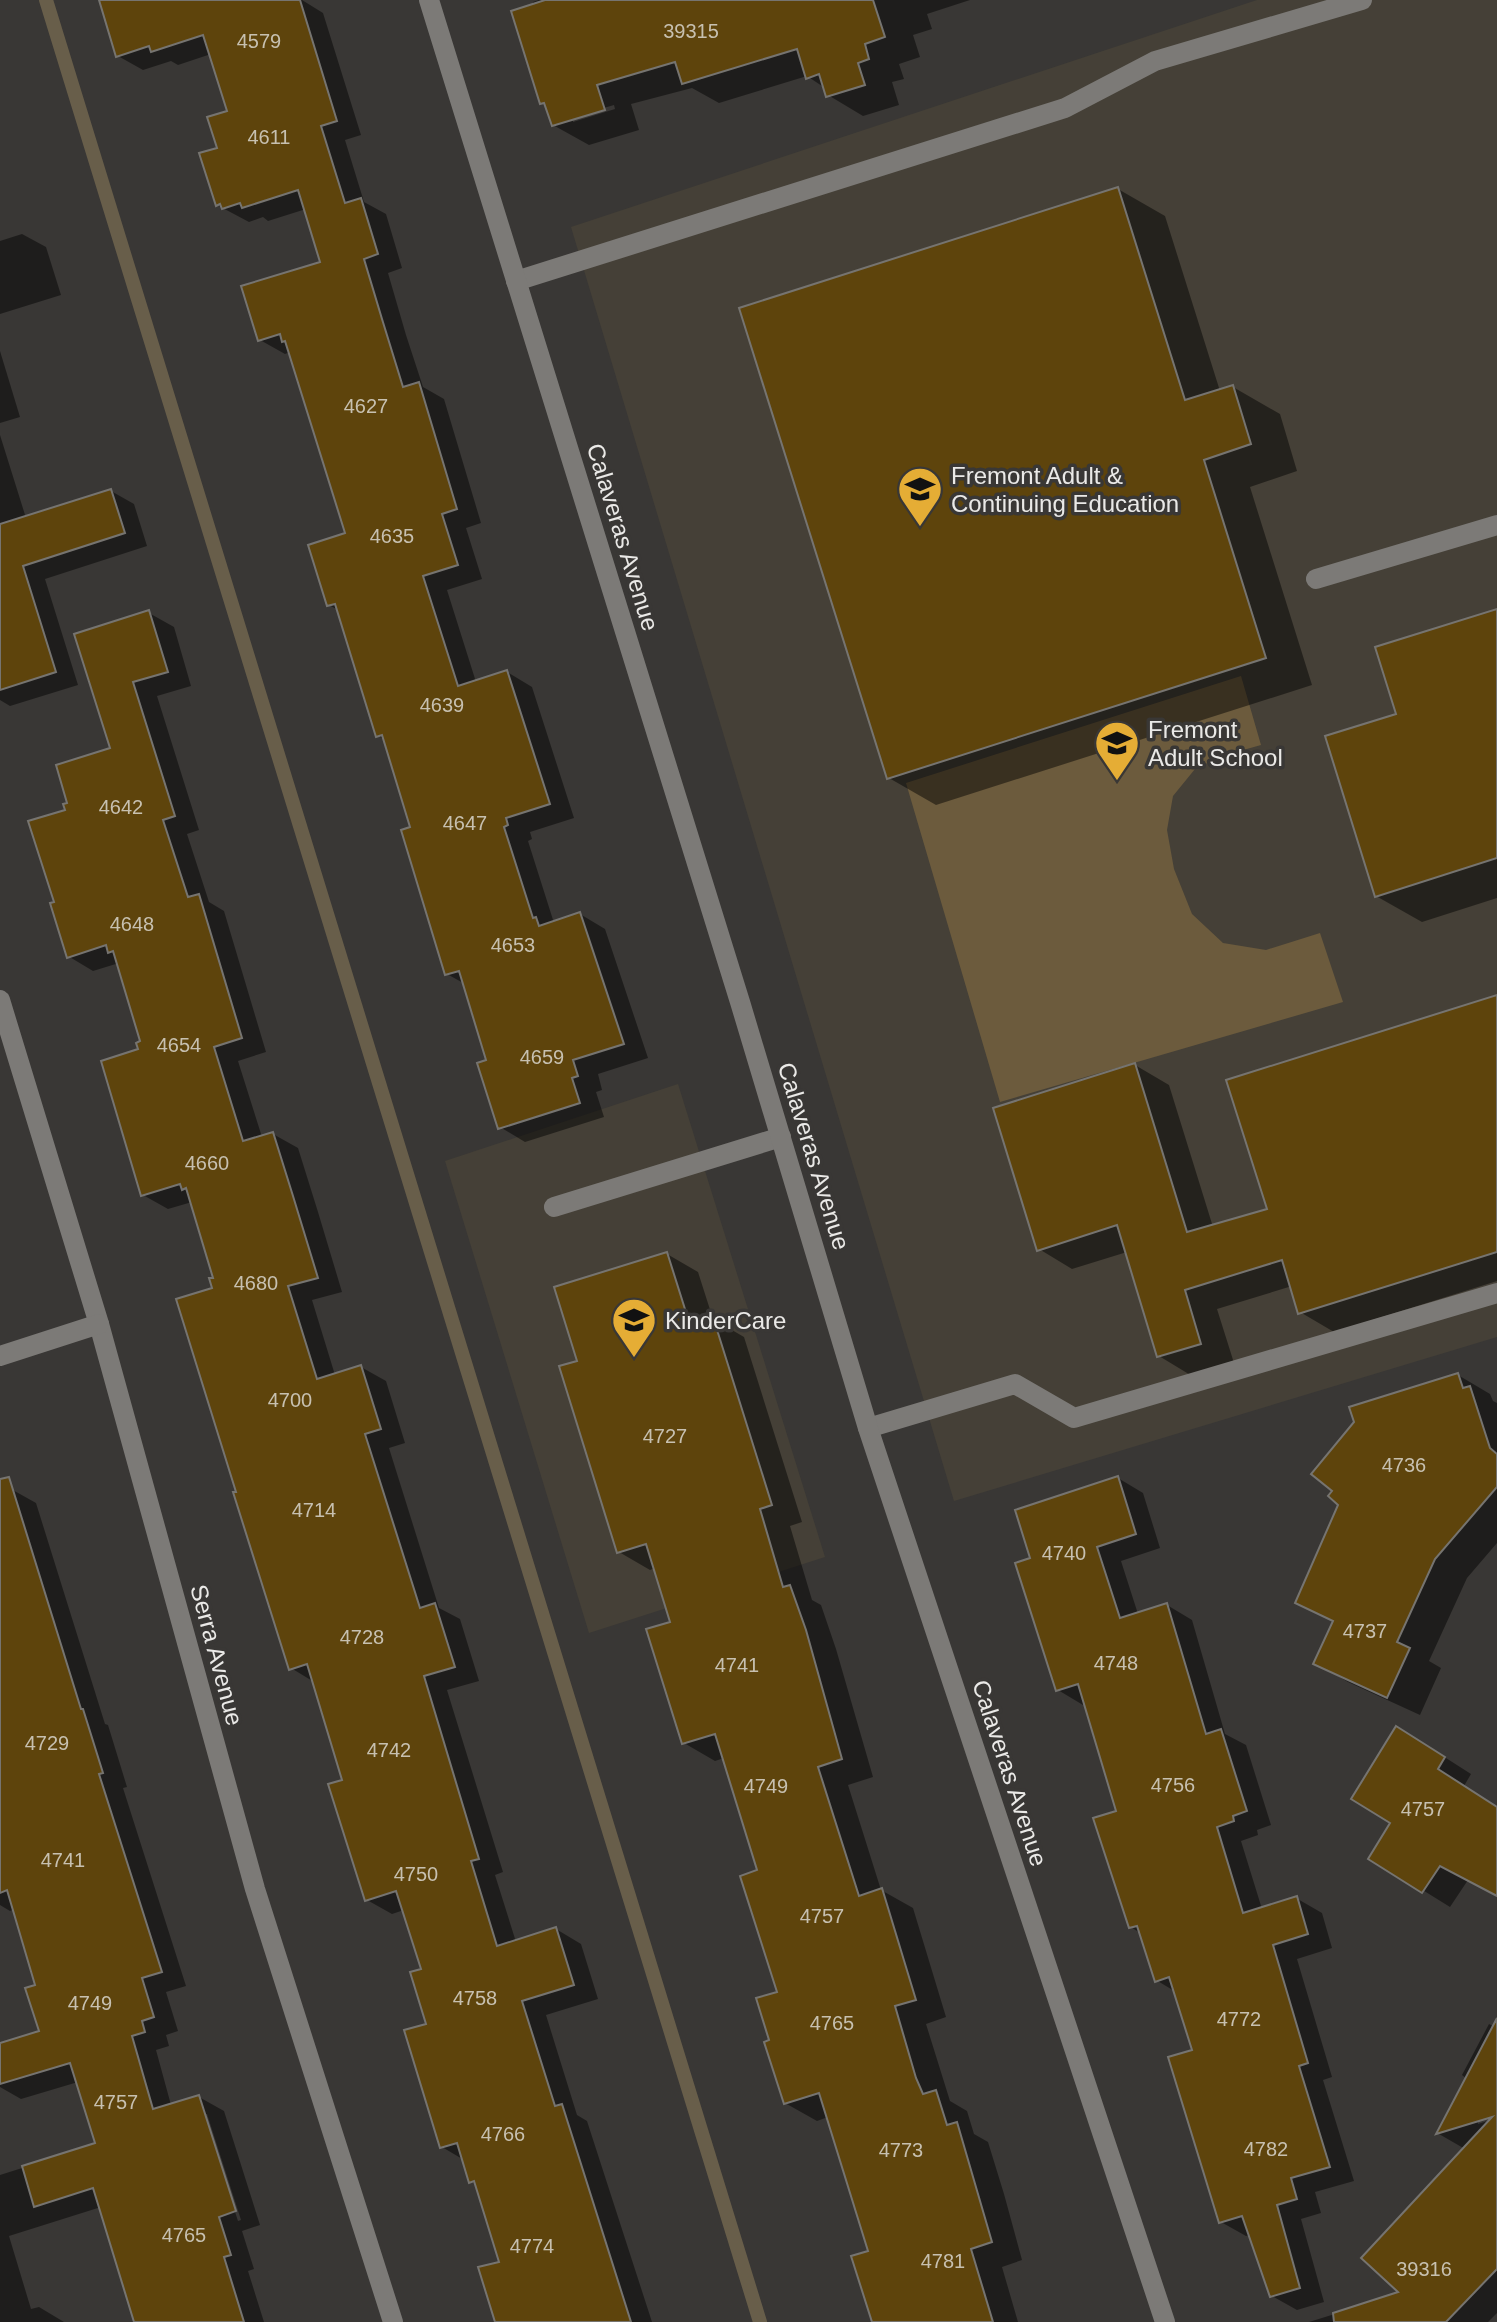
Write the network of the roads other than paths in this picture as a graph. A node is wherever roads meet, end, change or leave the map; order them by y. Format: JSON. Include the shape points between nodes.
{"nodes":[{"id":1,"x":429,"y":0,"type":"edge"},
{"id":2,"x":1362,"y":0,"type":"edge"},
{"id":3,"x":516,"y":281,"type":"junction"},
{"id":4,"x":1497,"y":525,"type":"edge"},
{"id":5,"x":1316,"y":579,"type":"dead end"},
{"id":6,"x":0,"y":1000,"type":"edge"},
{"id":7,"x":781,"y":1137,"type":"junction"},
{"id":8,"x":554,"y":1207,"type":"dead end"},
{"id":9,"x":1497,"y":1293,"type":"edge"},
{"id":10,"x":99,"y":1324,"type":"junction"},
{"id":11,"x":0,"y":1356,"type":"edge"},
{"id":12,"x":868,"y":1428,"type":"junction"},
{"id":13,"x":393,"y":2322,"type":"edge"},
{"id":14,"x":1165,"y":2322,"type":"edge"}],
"edges":[{"from":1,"to":3,"type":"street","name":"Calaveras Avenue"},
{"from":2,"to":3,"type":"street","via":[[1155,61],[1065,108]]},
{"from":3,"to":7,"type":"street","name":"Calaveras Avenue"},
{"from":4,"to":5,"type":"street"},
{"from":6,"to":10,"type":"street","name":"Serra Avenue"},
{"from":7,"to":8,"type":"street"},
{"from":7,"to":12,"type":"street","name":"Calaveras Avenue"},
{"from":9,"to":12,"type":"street","via":[[1074,1418],[1015,1384]]},
{"from":10,"to":11,"type":"street"},
{"from":10,"to":13,"type":"street","name":"Serra Avenue","via":[[255,1889]]},
{"from":12,"to":14,"type":"street","name":"Calaveras Avenue"}]}
